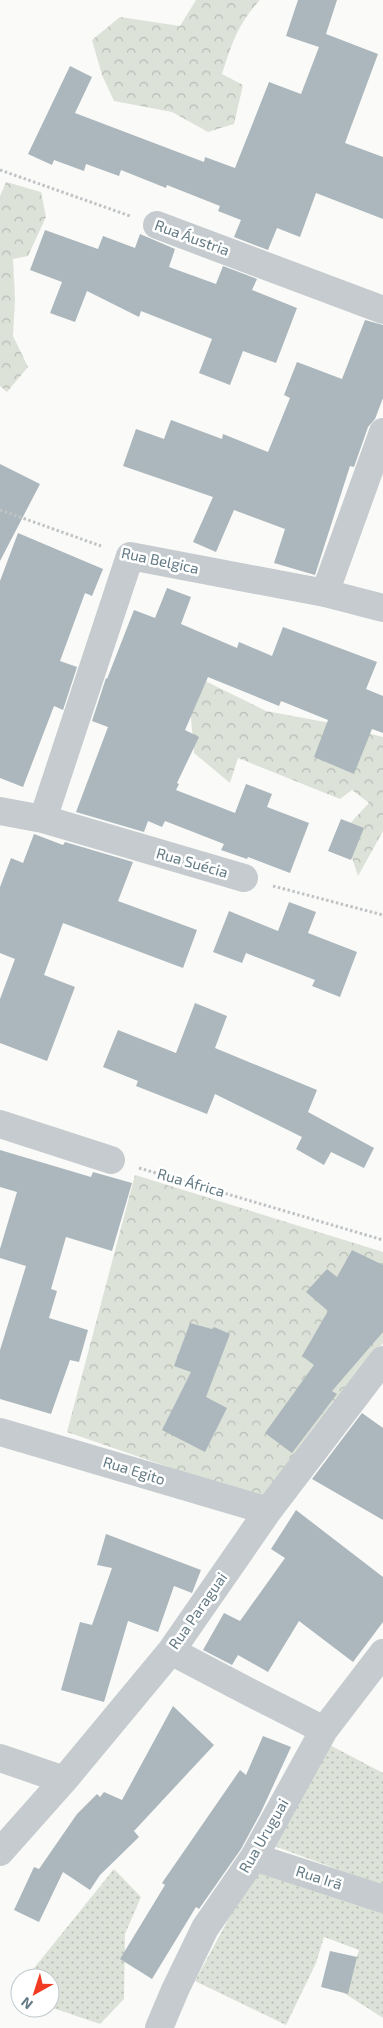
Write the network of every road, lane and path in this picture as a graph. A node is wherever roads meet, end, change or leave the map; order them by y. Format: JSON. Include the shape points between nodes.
{"nodes":[{"id":1,"x":0,"y":170,"type":"edge"},
{"id":2,"x":157,"y":225,"type":"joint"},
{"id":3,"x":383,"y":310,"type":"edge"},
{"id":4,"x":383,"y":432,"type":"edge"},
{"id":5,"x":0,"y":510,"type":"edge"},
{"id":6,"x":130,"y":556,"type":"junction"},
{"id":7,"x":326,"y":593,"type":"junction"},
{"id":8,"x":383,"y":608,"type":"edge"},
{"id":9,"x":0,"y":811,"type":"edge"},
{"id":10,"x":43,"y":820,"type":"junction"},
{"id":11,"x":244,"y":878,"type":"joint"},
{"id":12,"x":383,"y":915,"type":"edge"},
{"id":13,"x":0,"y":1124,"type":"edge"},
{"id":14,"x":111,"y":1160,"type":"joint"},
{"id":15,"x":383,"y":1240,"type":"edge"},
{"id":16,"x":383,"y":1360,"type":"edge"},
{"id":17,"x":0,"y":1432,"type":"edge"},
{"id":18,"x":268,"y":1511,"type":"junction"},
{"id":19,"x":171,"y":1650,"type":"junction"},
{"id":20,"x":383,"y":1653,"type":"edge"},
{"id":21,"x":324,"y":1730,"type":"junction"},
{"id":22,"x":0,"y":1758,"type":"edge"},
{"id":23,"x":64,"y":1780,"type":"junction"},
{"id":24,"x":0,"y":1852,"type":"edge"},
{"id":25,"x":254,"y":1857,"type":"junction"},
{"id":26,"x":383,"y":1899,"type":"edge"},
{"id":27,"x":159,"y":2028,"type":"edge"}],
"edges":[{"from":1,"to":2,"type":"path","name":"Rua Áustria"},
{"from":2,"to":3,"type":"street","name":"Rua Áustria"},
{"from":4,"to":7,"type":"street"},
{"from":5,"to":6,"type":"path","name":"Rua Belgica"},
{"from":6,"to":7,"type":"street","name":"Rua Belgica"},
{"from":6,"to":10,"type":"street"},
{"from":7,"to":8,"type":"street"},
{"from":9,"to":10,"type":"street","name":"Rua Suécia"},
{"from":10,"to":11,"type":"street","name":"Rua Suécia"},
{"from":11,"to":12,"type":"path","name":"Rua Suécia"},
{"from":13,"to":14,"type":"street"},
{"from":14,"to":15,"type":"path","name":"Rua África"},
{"from":16,"to":18,"type":"street","name":"Rua Paraguai"},
{"from":17,"to":18,"type":"street","name":"Rua Egito"},
{"from":18,"to":19,"type":"street","name":"Rua Paraguai"},
{"from":19,"to":21,"type":"street"},
{"from":19,"to":23,"type":"street","name":"Rua Paraguai"},
{"from":20,"to":21,"type":"street","name":"Rua Uruguai"},
{"from":21,"to":25,"type":"street","name":"Rua Uruguai"},
{"from":22,"to":23,"type":"street"},
{"from":23,"to":24,"type":"street","name":"Rua Paraguai"},
{"from":25,"to":26,"type":"street","name":"Rua Irã"},
{"from":25,"to":27,"type":"street","name":"Rua Uruguai","via":[[205,1928]]}]}
